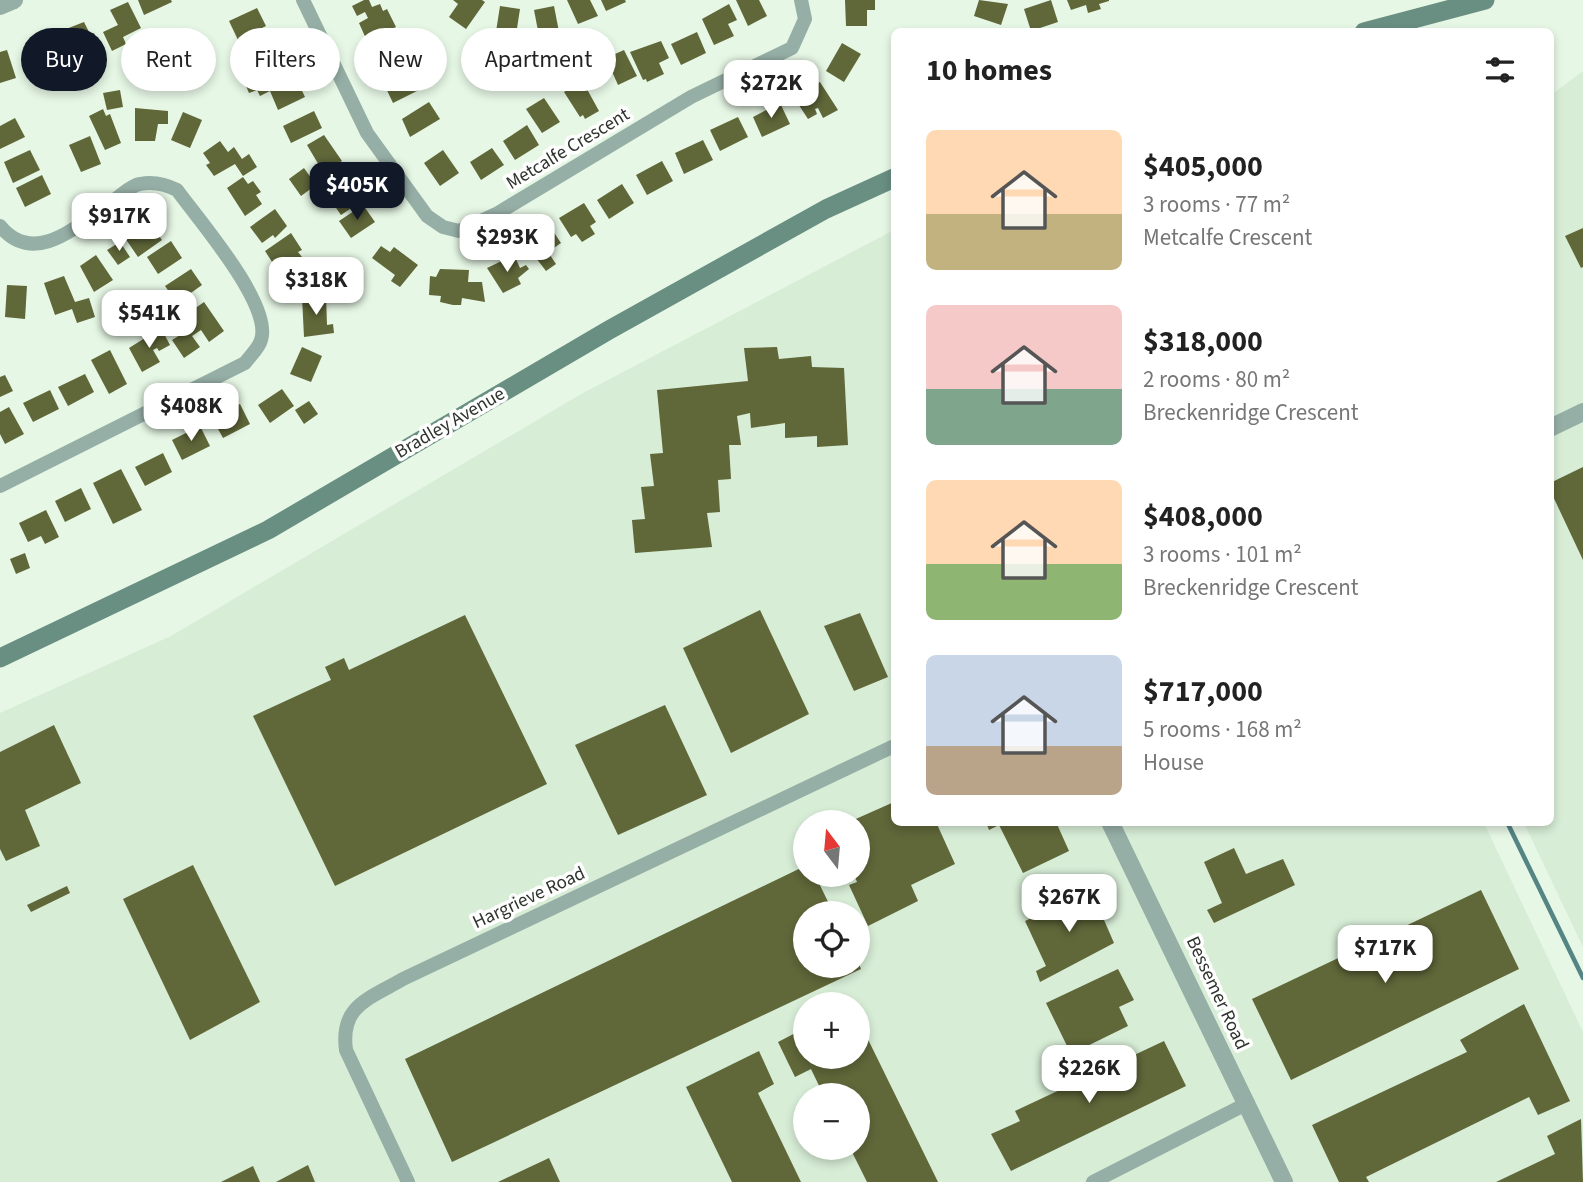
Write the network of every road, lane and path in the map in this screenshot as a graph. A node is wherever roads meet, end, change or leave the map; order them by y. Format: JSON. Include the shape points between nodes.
{"nodes":[{"id":1,"x":13,"y":0,"type":"edge"},
{"id":2,"x":303,"y":0,"type":"edge"},
{"id":3,"x":801,"y":0,"type":"edge"},
{"id":4,"x":1485,"y":0,"type":"edge"},
{"id":5,"x":0,"y":6,"type":"edge"},
{"id":6,"x":1379,"y":28,"type":"edge"},
{"id":7,"x":891,"y":179,"type":"edge"},
{"id":8,"x":0,"y":226,"type":"edge"},
{"id":9,"x":1583,"y":412,"type":"edge"},
{"id":10,"x":1554,"y":426,"type":"edge"},
{"id":11,"x":0,"y":486,"type":"edge"},
{"id":12,"x":0,"y":658,"type":"edge"},
{"id":13,"x":891,"y":747,"type":"edge"},
{"id":14,"x":1112,"y":826,"type":"edge"},
{"id":15,"x":1248,"y":1103,"type":"junction"},
{"id":16,"x":408,"y":1182,"type":"edge"},
{"id":17,"x":1093,"y":1182,"type":"edge"},
{"id":18,"x":1284,"y":1182,"type":"edge"}],
"edges":[{"from":1,"to":5,"type":"street"},
{"from":2,"to":3,"type":"street","name":"Metcalfe Crescent","via":[[367,133],[427,216],[459,231],[498,213],[691,97],[792,48],[805,19]]},
{"from":4,"to":6,"type":"main road"},
{"from":7,"to":12,"type":"main road","name":"Bradley Avenue","via":[[826,209],[609,330],[268,530]]},
{"from":8,"to":11,"type":"street","via":[[11,239],[31,246],[51,241],[138,184],[162,183],[177,190],[252,296],[261,317],[262,340],[245,362]]},
{"from":9,"to":10,"type":"street"},
{"from":13,"to":16,"type":"street","name":"Hargrieve Road","via":[[403,979],[355,1007],[344,1029],[346,1050]]},
{"from":14,"to":15,"type":"street","name":"Bessemer Road"},
{"from":15,"to":17,"type":"street"},
{"from":15,"to":18,"type":"street","name":"Bessemer Road"}]}
